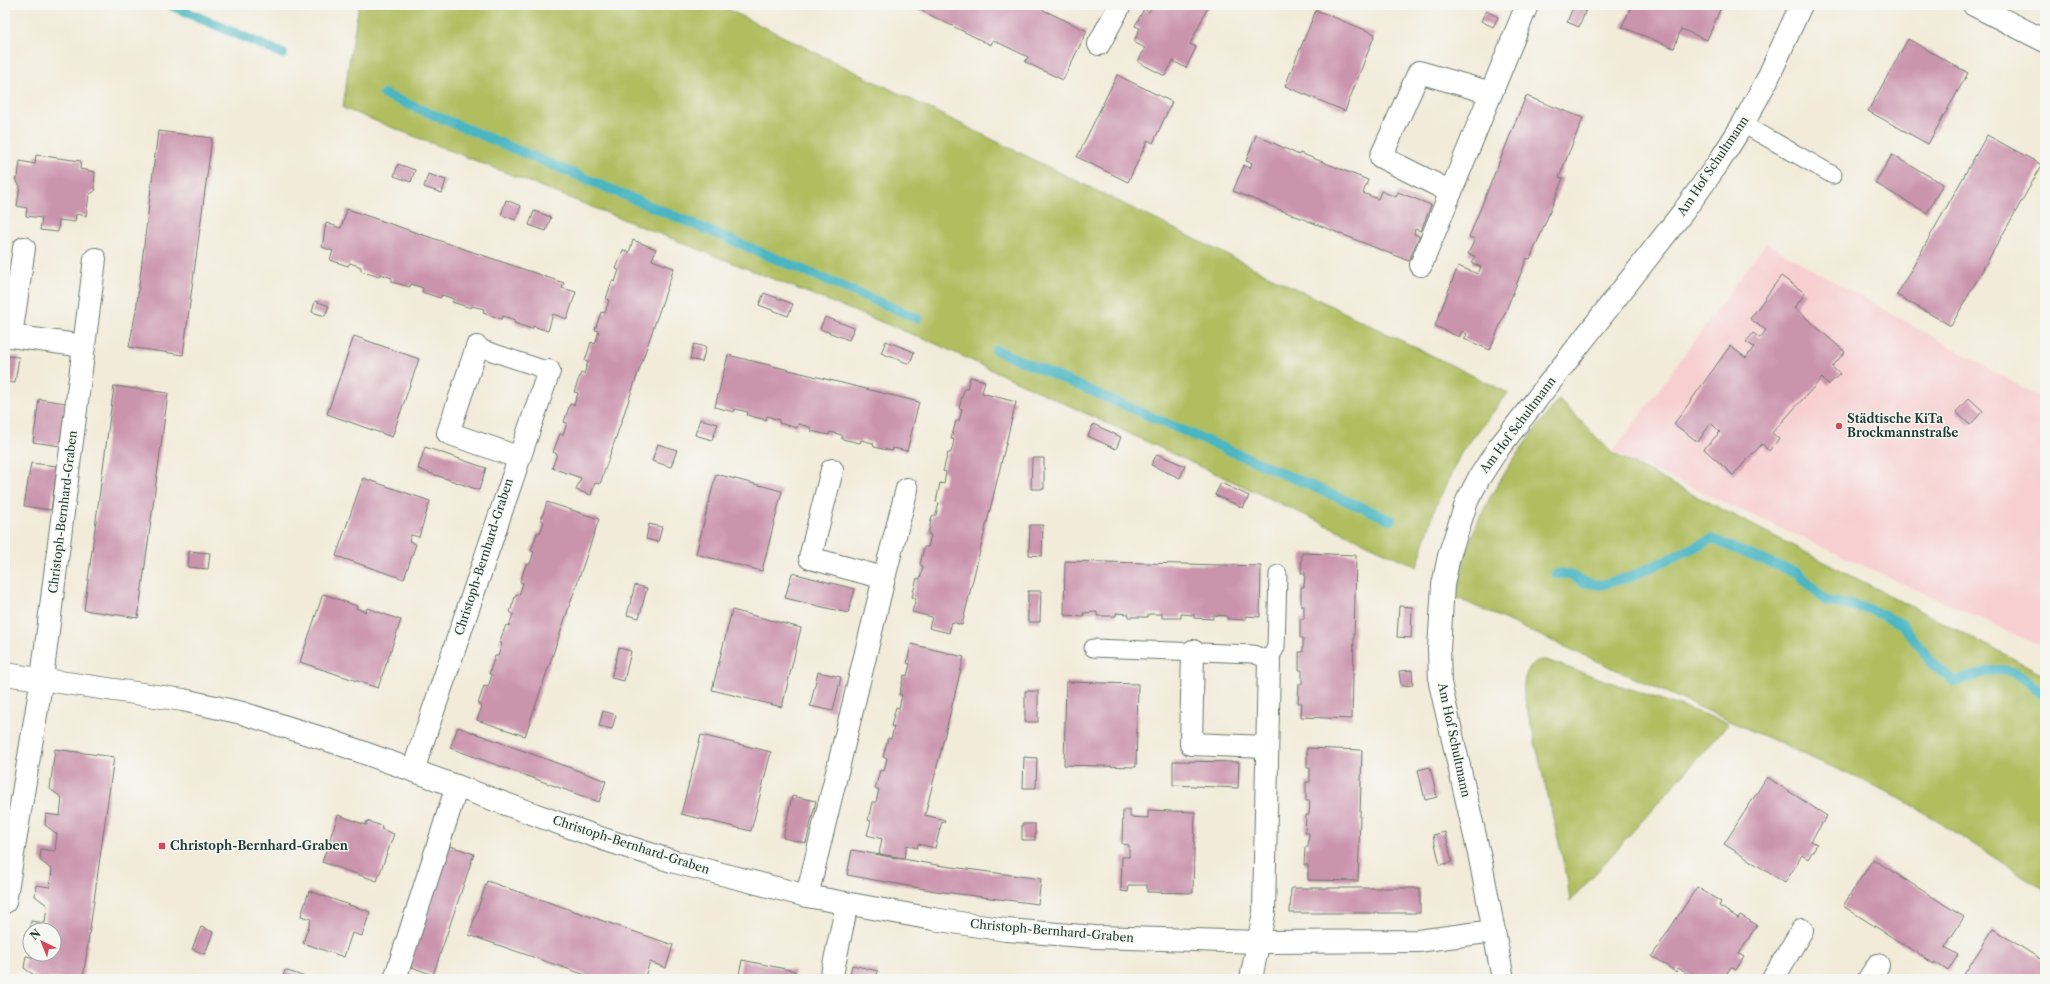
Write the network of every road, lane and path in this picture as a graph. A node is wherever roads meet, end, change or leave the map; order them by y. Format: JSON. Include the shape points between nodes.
{"nodes":[{"id":1,"x":1120,"y":5,"type":"edge"},
{"id":2,"x":1527,"y":5,"type":"edge"},
{"id":3,"x":1800,"y":5,"type":"edge"},
{"id":4,"x":1974,"y":5,"type":"edge"},
{"id":5,"x":2045,"y":41,"type":"edge"},
{"id":6,"x":1099,"y":44,"type":"dead end"},
{"id":7,"x":1491,"y":93,"type":"junction"},
{"id":8,"x":1743,"y":124,"type":"junction"},
{"id":9,"x":1832,"y":175,"type":"dead end"},
{"id":10,"x":1451,"y":192,"type":"junction"},
{"id":11,"x":24,"y":248,"type":"dead end"},
{"id":12,"x":95,"y":259,"type":"dead end"},
{"id":13,"x":1421,"y":265,"type":"dead end"},
{"id":14,"x":84,"y":346,"type":"junction"},
{"id":15,"x":477,"y":347,"type":"joint"},
{"id":16,"x":549,"y":371,"type":"joint"},
{"id":17,"x":518,"y":457,"type":"junction"},
{"id":18,"x":832,"y":470,"type":"dead end"},
{"id":19,"x":907,"y":489,"type":"dead end"},
{"id":20,"x":1278,"y":574,"type":"dead end"},
{"id":21,"x":884,"y":578,"type":"junction"},
{"id":22,"x":1093,"y":648,"type":"dead end"},
{"id":23,"x":1193,"y":652,"type":"junction"},
{"id":24,"x":1269,"y":660,"type":"junction"},
{"id":25,"x":5,"y":674,"type":"edge"},
{"id":26,"x":42,"y":678,"type":"junction"},
{"id":27,"x":1266,"y":747,"type":"junction"},
{"id":28,"x":413,"y":770,"type":"junction"},
{"id":29,"x":457,"y":786,"type":"junction"},
{"id":30,"x":807,"y":896,"type":"junction"},
{"id":31,"x":5,"y":902,"type":"edge"},
{"id":32,"x":847,"y":904,"type":"junction"},
{"id":33,"x":1802,"y":930,"type":"dead end"},
{"id":34,"x":1494,"y":931,"type":"junction"},
{"id":35,"x":1259,"y":942,"type":"junction"},
{"id":36,"x":395,"y":979,"type":"edge"},
{"id":37,"x":831,"y":979,"type":"edge"},
{"id":38,"x":1251,"y":979,"type":"edge"},
{"id":39,"x":1503,"y":979,"type":"edge"},
{"id":40,"x":1773,"y":979,"type":"edge"}],
"edges":[{"from":1,"to":6,"type":"street"},
{"from":2,"to":7,"type":"street"},
{"from":3,"to":8,"type":"street","name":"Am Hof Schultmann","via":[[1767,80]]},
{"from":4,"to":5,"type":"street"},
{"from":7,"to":10,"type":"street"},
{"from":7,"to":10,"type":"street","via":[[1418,72],[1381,157]]},
{"from":8,"to":9,"type":"lane"},
{"from":8,"to":34,"type":"street","name":"Am Hof Schultmann","via":[[1683,212],[1497,450],[1467,501],[1454,538],[1443,585],[1440,616],[1440,683]]},
{"from":10,"to":13,"type":"street"},
{"from":11,"to":14,"type":"street","via":[[11,336]]},
{"from":12,"to":14,"type":"street","name":"Christoph-Bernhard-Graben"},
{"from":14,"to":26,"type":"street","name":"Christoph-Bernhard-Graben"},
{"from":15,"to":16,"type":"lane"},
{"from":15,"to":17,"type":"street","via":[[448,433]]},
{"from":16,"to":17,"type":"street","name":"Christoph-Bernhard-Graben"},
{"from":17,"to":28,"type":"street","name":"Christoph-Bernhard-Graben"},
{"from":18,"to":21,"type":"street","via":[[810,558]]},
{"from":19,"to":21,"type":"street"},
{"from":20,"to":24,"type":"lane","via":[[1276,647]]},
{"from":21,"to":30,"type":"street"},
{"from":22,"to":23,"type":"lane"},
{"from":23,"to":24,"type":"lane","via":[[1253,654]]},
{"from":23,"to":27,"type":"street","via":[[1191,744]]},
{"from":24,"to":27,"type":"street"},
{"from":25,"to":26,"type":"street","name":"Christoph-Bernhard-Graben"},
{"from":26,"to":28,"type":"street","name":"Christoph-Bernhard-Graben","via":[[183,700],[242,713]]},
{"from":26,"to":31,"type":"street","name":"Christoph-Bernhard-Graben"},
{"from":27,"to":35,"type":"street","via":[[1264,913]]},
{"from":28,"to":29,"type":"street","name":"Christoph-Bernhard-Graben"},
{"from":29,"to":30,"type":"street","name":"Christoph-Bernhard-Graben","via":[[675,862]]},
{"from":29,"to":36,"type":"street"},
{"from":30,"to":32,"type":"street","name":"Christoph-Bernhard-Graben"},
{"from":32,"to":35,"type":"street","name":"Christoph-Bernhard-Graben","via":[[1014,930],[1095,937]]},
{"from":32,"to":37,"type":"street"},
{"from":33,"to":40,"type":"street"},
{"from":34,"to":35,"type":"street","name":"Christoph-Bernhard-Graben","via":[[1418,941]]},
{"from":34,"to":39,"type":"street","name":"Am Hof Schultmann"},
{"from":35,"to":38,"type":"street"}]}
